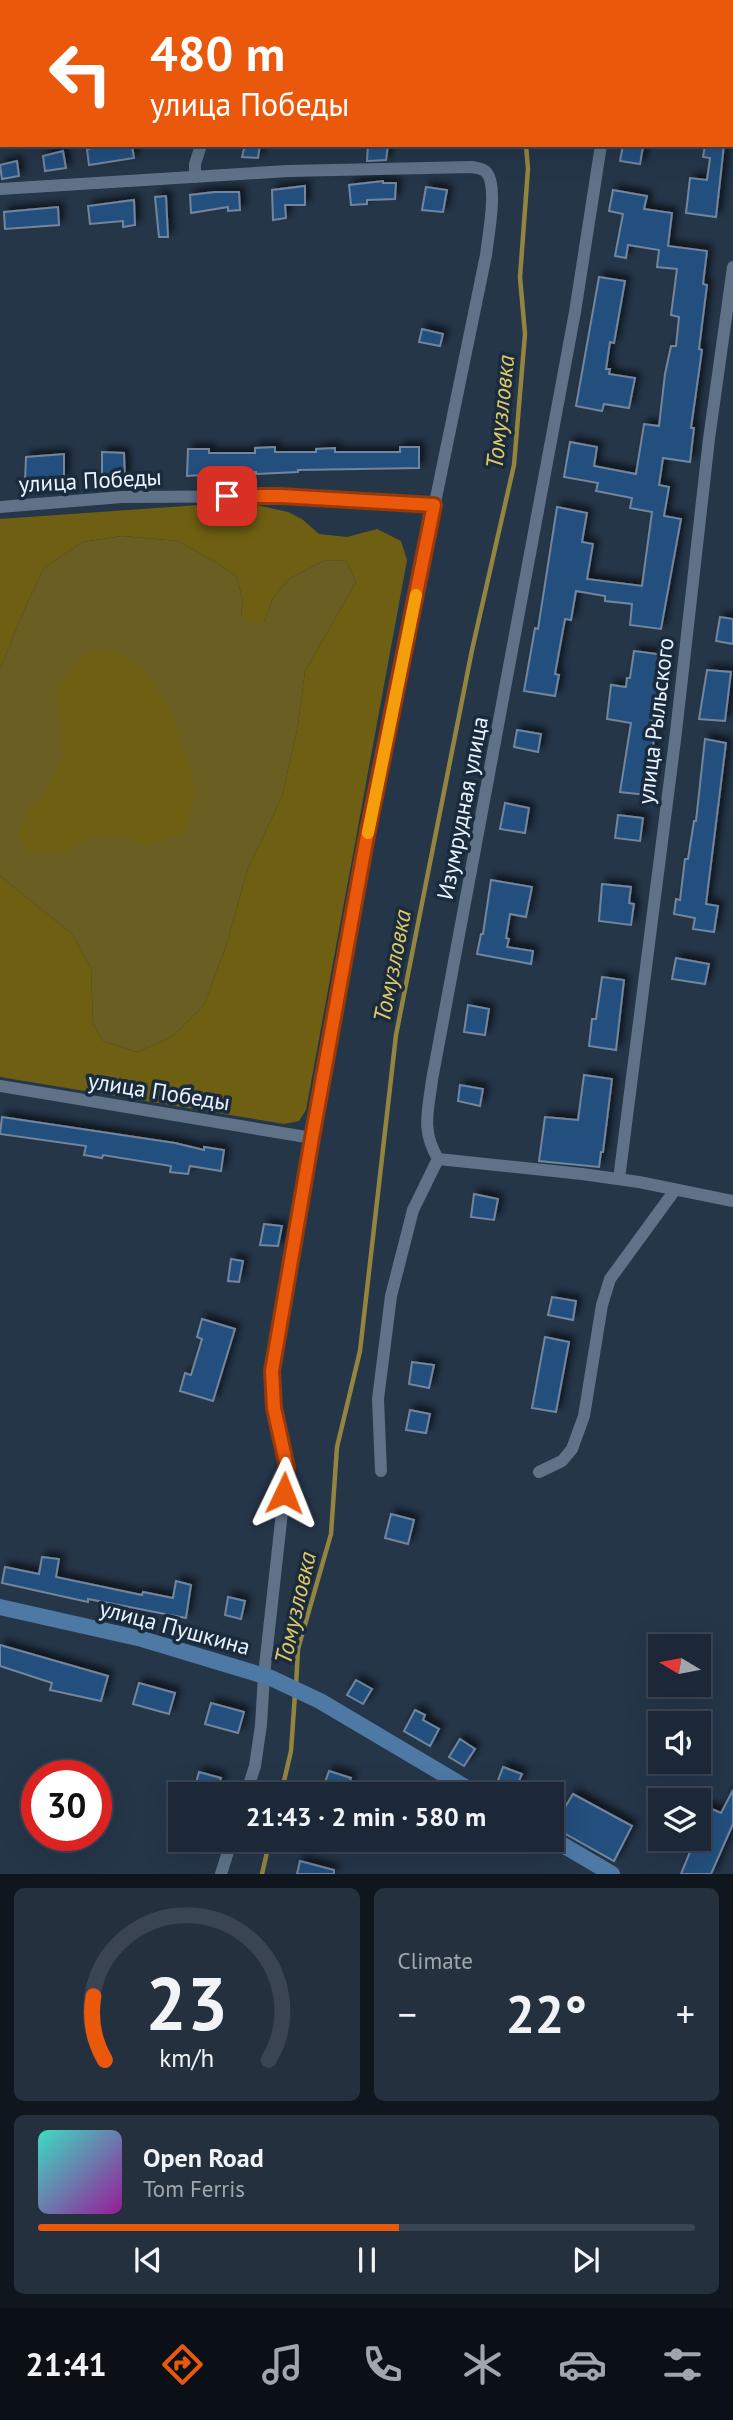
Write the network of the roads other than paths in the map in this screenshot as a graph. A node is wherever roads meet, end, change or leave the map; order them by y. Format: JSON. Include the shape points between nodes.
{"nodes":[{"id":1,"x":200,"y":147,"type":"edge"},
{"id":2,"x":601,"y":147,"type":"edge"},
{"id":3,"x":195,"y":177,"type":"junction"},
{"id":4,"x":0,"y":189,"type":"edge"},
{"id":5,"x":733,"y":267,"type":"edge"},
{"id":6,"x":434,"y":505,"type":"junction"},
{"id":7,"x":0,"y":507,"type":"edge"},
{"id":8,"x":0,"y":1086,"type":"edge"},
{"id":9,"x":312,"y":1138,"type":"junction"},
{"id":10,"x":438,"y":1159,"type":"junction"},
{"id":11,"x":619,"y":1180,"type":"junction"},
{"id":12,"x":676,"y":1189,"type":"junction"},
{"id":13,"x":733,"y":1201,"type":"edge"},
{"id":14,"x":381,"y":1472,"type":"dead end"},
{"id":15,"x":539,"y":1472,"type":"dead end"},
{"id":16,"x":0,"y":1607,"type":"edge"},
{"id":17,"x":267,"y":1677,"type":"junction"},
{"id":18,"x":250,"y":1782,"type":"edge"},
{"id":19,"x":457,"y":1782,"type":"edge"},
{"id":20,"x":564,"y":1846,"type":"edge"},
{"id":21,"x":228,"y":1852,"type":"edge"},
{"id":22,"x":221,"y":1874,"type":"edge"},
{"id":23,"x":612,"y":1874,"type":"edge"}],
"edges":[{"from":1,"to":3,"type":"street"},
{"from":2,"to":10,"type":"street","name":"Изумрудная улица","via":[[575,312],[432,1080],[426,1123],[428,1142]]},
{"from":3,"to":4,"type":"street"},
{"from":3,"to":6,"type":"street","via":[[484,169],[492,198],[486,255]]},
{"from":5,"to":11,"type":"street","name":"улица Рыльского"},
{"from":6,"to":7,"type":"street","name":"улица Победы","via":[[267,496],[122,497]]},
{"from":6,"to":9,"type":"street"},
{"from":8,"to":9,"type":"street","name":"улица Победы"},
{"from":9,"to":17,"type":"street","via":[[272,1371],[274,1408],[287,1467]]},
{"from":10,"to":11,"type":"street"},
{"from":10,"to":14,"type":"street","via":[[413,1210],[391,1296],[378,1399]]},
{"from":11,"to":12,"type":"street"},
{"from":12,"to":13,"type":"street"},
{"from":12,"to":15,"type":"street","via":[[610,1279],[584,1416],[572,1449],[562,1461]]},
{"from":16,"to":17,"type":"main road","name":"улица Пушкина","via":[[142,1639]]},
{"from":17,"to":18,"type":"street"},
{"from":17,"to":19,"type":"main road","name":"улица Пушкина","via":[[320,1701]]},
{"from":20,"to":23,"type":"main road"},
{"from":21,"to":22,"type":"street"}]}
